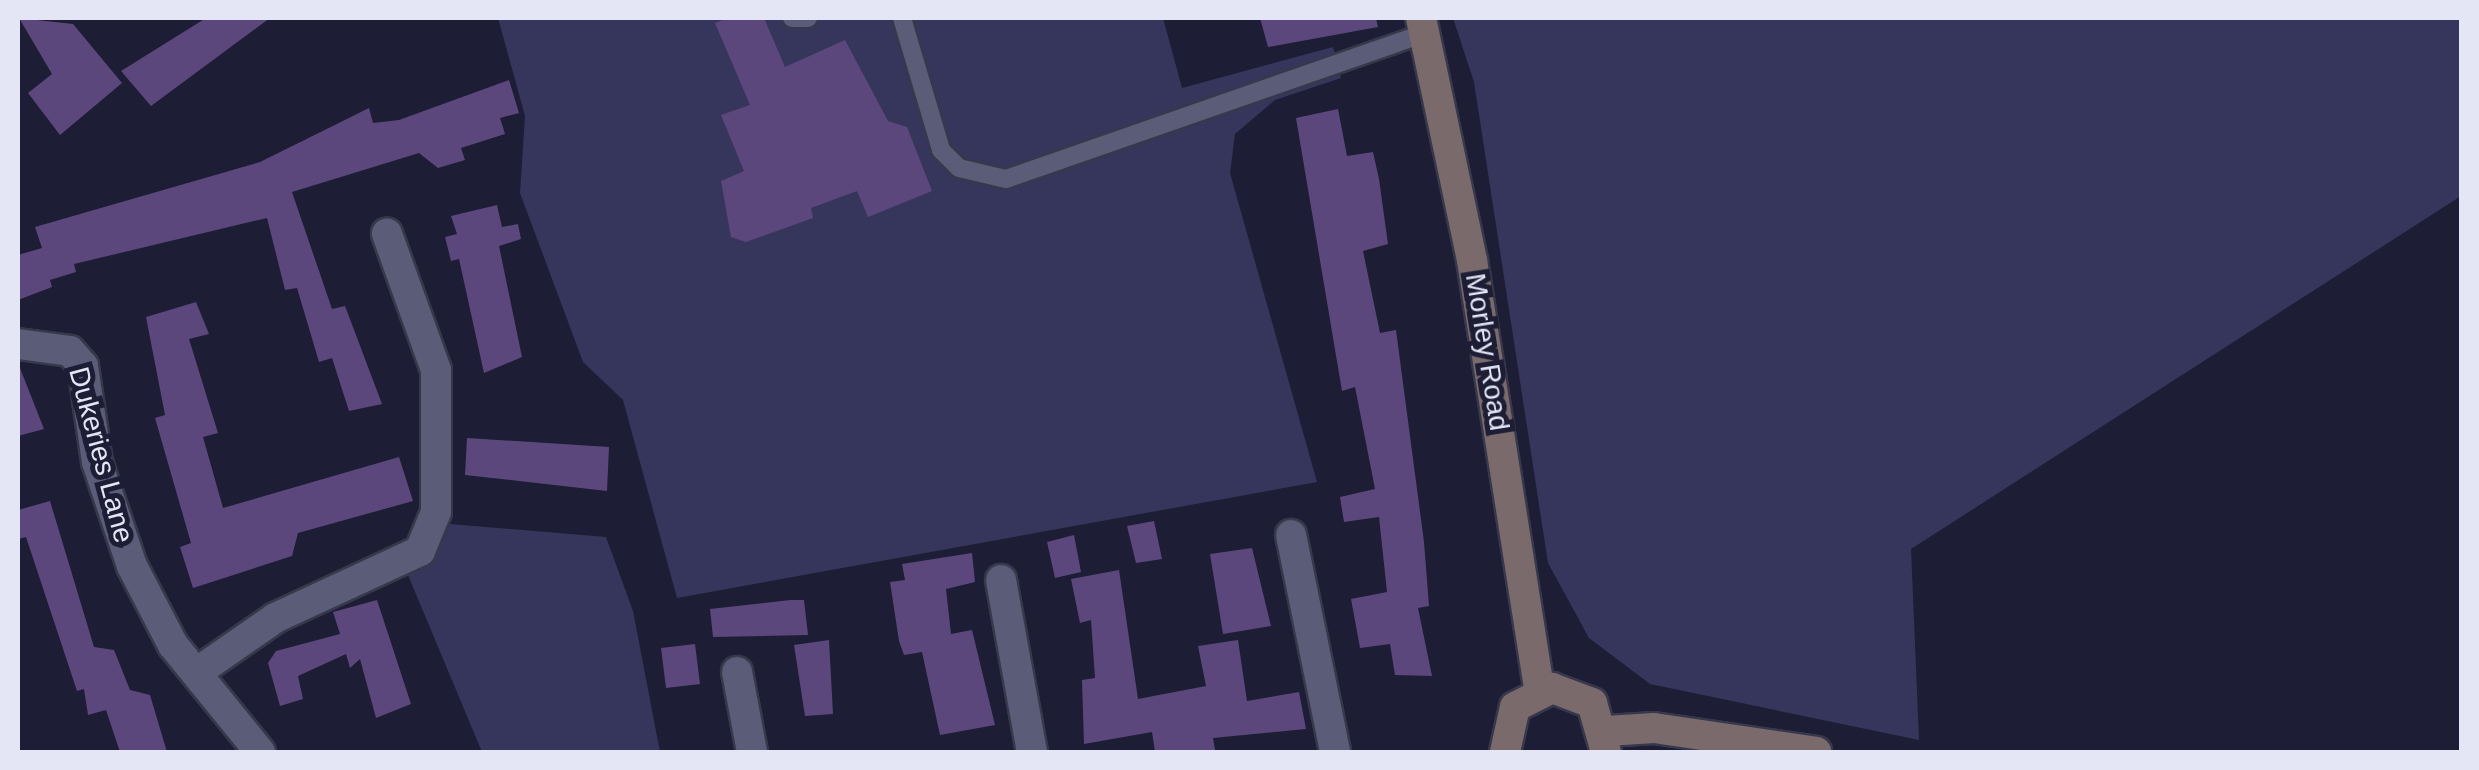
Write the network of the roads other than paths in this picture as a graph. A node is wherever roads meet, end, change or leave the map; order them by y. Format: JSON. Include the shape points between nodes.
{"nodes":[{"id":1,"x":792,"y":18,"type":"edge"},
{"id":2,"x":808,"y":18,"type":"edge"},
{"id":3,"x":902,"y":18,"type":"edge"},
{"id":4,"x":1423,"y":25,"type":"edge"},
{"id":5,"x":387,"y":234,"type":"dead end"},
{"id":6,"x":18,"y":344,"type":"edge"},
{"id":7,"x":1290,"y":535,"type":"dead end"},
{"id":8,"x":1000,"y":580,"type":"dead end"},
{"id":9,"x":737,"y":672,"type":"dead end"},
{"id":10,"x":196,"y":673,"type":"junction"},
{"id":11,"x":1539,"y":690,"type":"junction"},
{"id":12,"x":1606,"y":742,"type":"edge"},
{"id":13,"x":1499,"y":751,"type":"edge"},
{"id":14,"x":260,"y":752,"type":"edge"},
{"id":15,"x":752,"y":752,"type":"edge"},
{"id":16,"x":1032,"y":752,"type":"edge"},
{"id":17,"x":1336,"y":752,"type":"edge"},
{"id":18,"x":1816,"y":752,"type":"edge"}],
"edges":[{"from":1,"to":2,"type":"lane"},
{"from":3,"to":4,"type":"lane","via":[[942,150],[960,168],[1006,179]]},
{"from":4,"to":11,"type":"street","name":"Morley Road","via":[[1472,260]]},
{"from":5,"to":10,"type":"street","via":[[436,370],[436,512],[420,550],[275,618]]},
{"from":6,"to":10,"type":"street","name":"Dukeries Lane","via":[[49,343],[83,366],[97,462],[132,566]]},
{"from":7,"to":17,"type":"street"},
{"from":8,"to":16,"type":"street"},
{"from":9,"to":15,"type":"street"},
{"from":10,"to":14,"type":"street","name":"Dukeries Lane"},
{"from":11,"to":12,"type":"street","via":[[1569,690],[1592,703]]},
{"from":11,"to":13,"type":"street","via":[[1515,707]]},
{"from":12,"to":18,"type":"street","via":[[1654,728]]}]}
